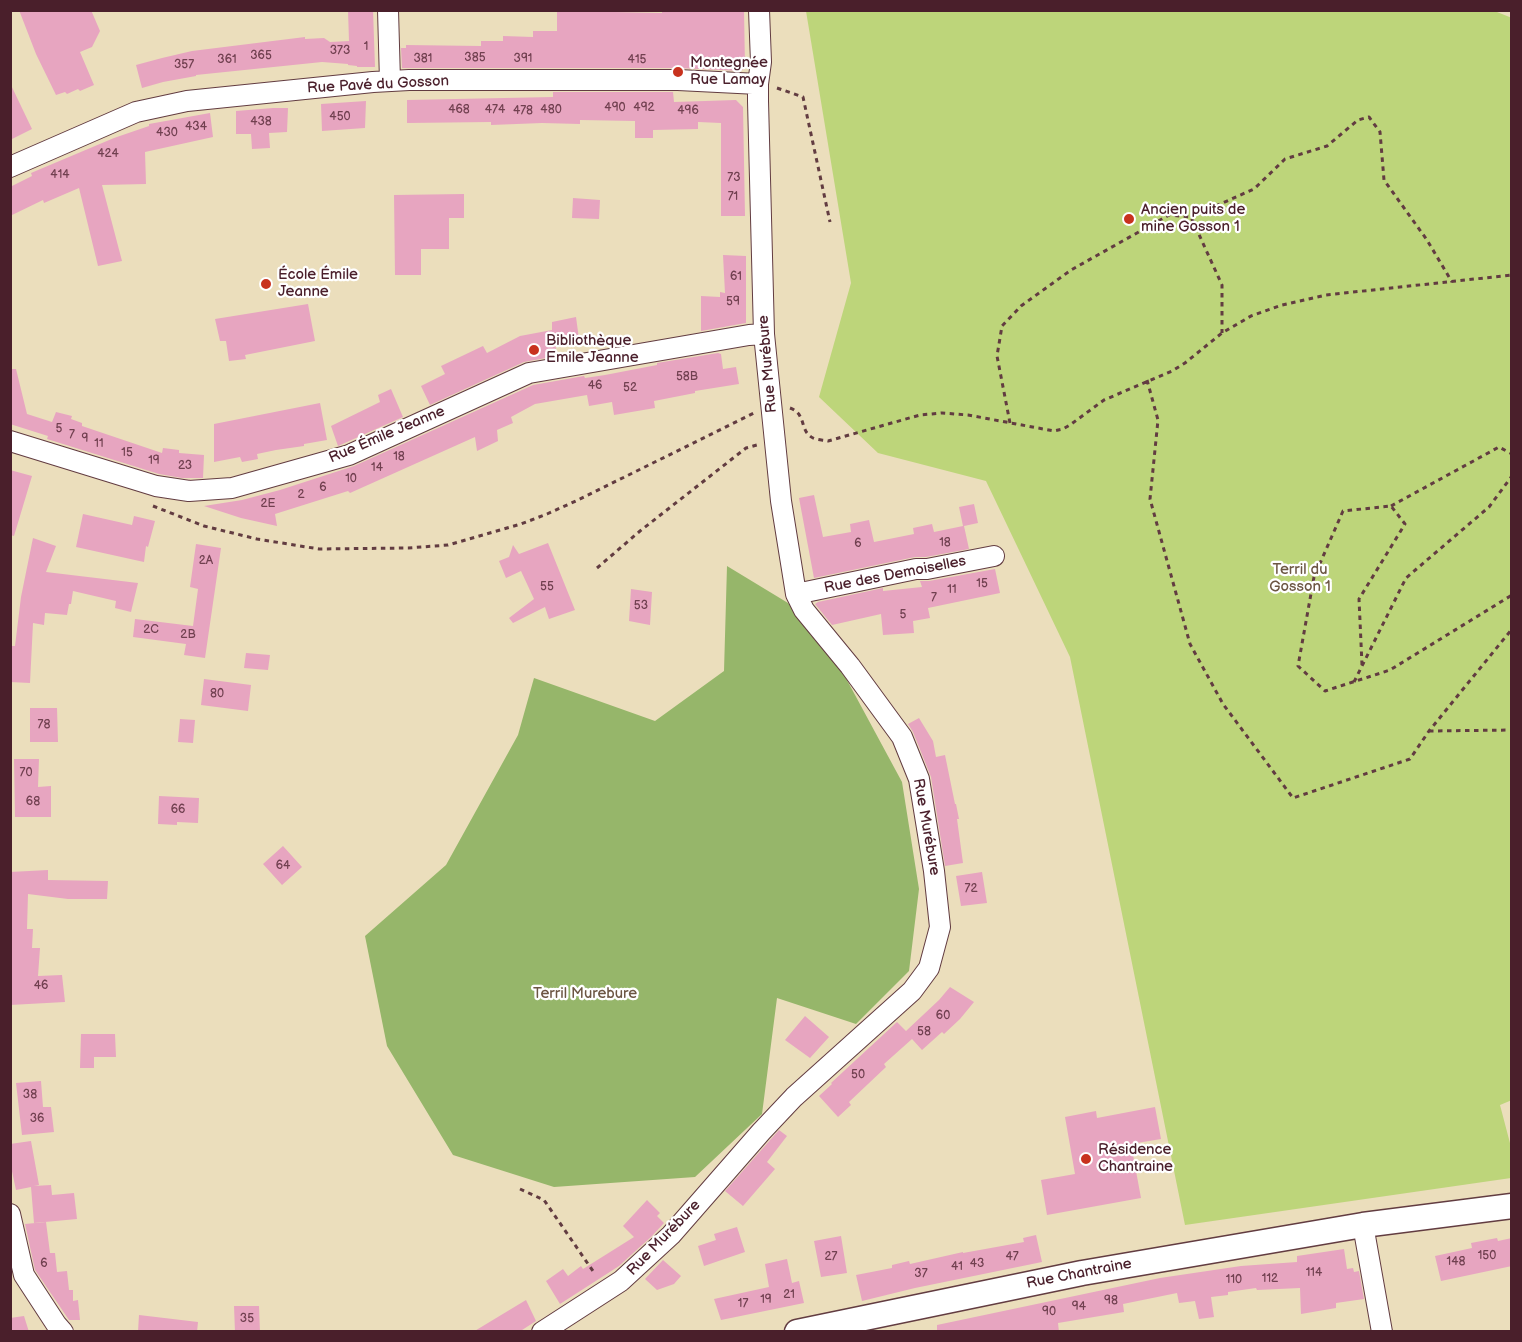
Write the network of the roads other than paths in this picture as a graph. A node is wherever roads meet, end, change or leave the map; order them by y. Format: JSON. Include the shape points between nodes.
{"nodes":[{"id":1,"x":388,"y":10,"type":"edge"},
{"id":2,"x":759,"y":10,"type":"edge"},
{"id":3,"x":390,"y":81,"type":"junction"},
{"id":4,"x":766,"y":86,"type":"junction"},
{"id":5,"x":10,"y":167,"type":"edge"},
{"id":6,"x":764,"y":334,"type":"junction"},
{"id":7,"x":10,"y":441,"type":"edge"},
{"id":8,"x":994,"y":556,"type":"dead end"},
{"id":9,"x":796,"y":594,"type":"junction"},
{"id":10,"x":1512,"y":1206,"type":"edge"},
{"id":11,"x":10,"y":1214,"type":"edge"},
{"id":12,"x":1363,"y":1226,"type":"junction"},
{"id":13,"x":63,"y":1332,"type":"edge"},
{"id":14,"x":542,"y":1332,"type":"edge"},
{"id":15,"x":796,"y":1332,"type":"edge"},
{"id":16,"x":1382,"y":1332,"type":"edge"}],
"edges":[{"from":1,"to":3,"type":"street"},
{"from":2,"to":4,"type":"street","name":"Rue Murébure"},
{"from":3,"to":4,"type":"street","name":"Rue Pavé du Gosson","via":[[678,80]]},
{"from":3,"to":5,"type":"street","name":"Rue Pavé du Gosson","via":[[187,101],[136,112]]},
{"from":4,"to":6,"type":"street","name":"Rue Murébure"},
{"from":6,"to":7,"type":"street","name":"Rue Émile Jeanne","via":[[529,374],[349,455],[232,488],[189,490],[156,486]]},
{"from":6,"to":9,"type":"street","name":"Rue Murébure","via":[[781,501]]},
{"from":8,"to":9,"type":"street","name":"Rue des Demoiselles"},
{"from":9,"to":14,"type":"street","name":"Rue Murébure","via":[[804,610],[902,737],[919,779],[940,927],[929,968],[912,991],[787,1104],[671,1235],[621,1281]]},
{"from":10,"to":12,"type":"street","name":"Rue Chantraine"},
{"from":11,"to":13,"type":"street","via":[[24,1275]]},
{"from":12,"to":15,"type":"street","name":"Rue Chantraine","via":[[1082,1273]]},
{"from":12,"to":16,"type":"street"}]}
